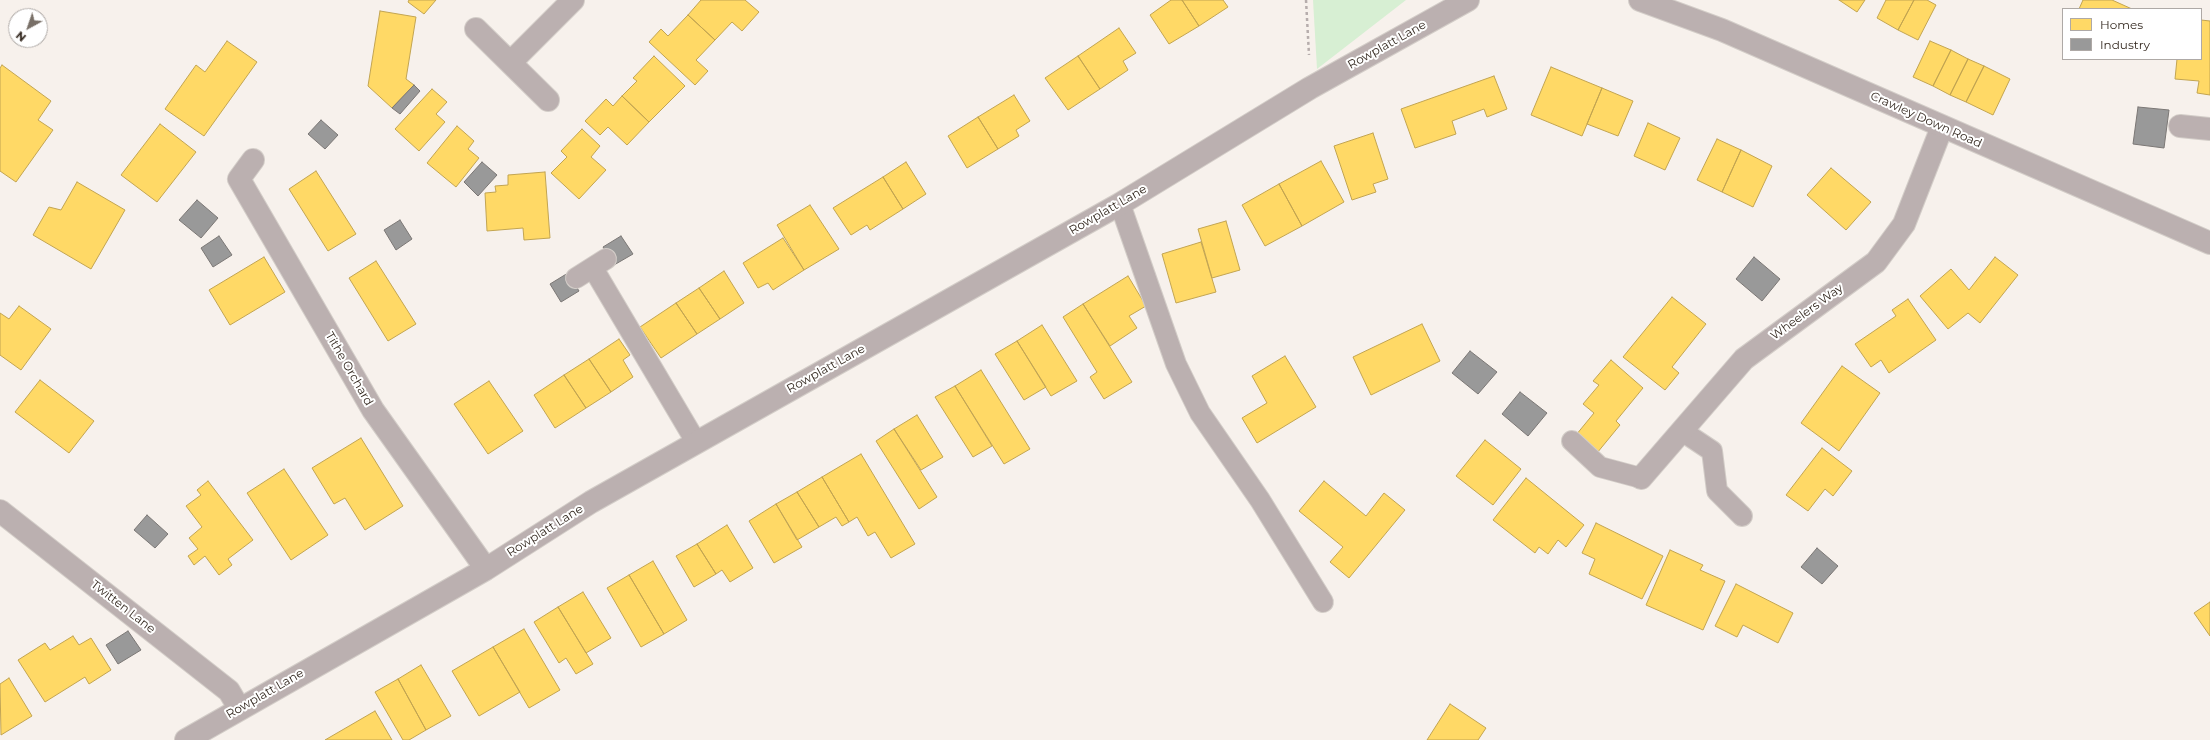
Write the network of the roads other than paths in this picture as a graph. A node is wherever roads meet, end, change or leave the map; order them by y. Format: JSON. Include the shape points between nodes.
{"nodes":[{"id":1,"x":573,"y":0,"type":"edge"},
{"id":2,"x":1468,"y":0,"type":"edge"},
{"id":3,"x":1640,"y":0,"type":"edge"},
{"id":4,"x":476,"y":29,"type":"dead end"},
{"id":5,"x":511,"y":62,"type":"junction"},
{"id":6,"x":548,"y":100,"type":"dead end"},
{"id":7,"x":2180,"y":126,"type":"dead end"},
{"id":8,"x":1942,"y":127,"type":"junction"},
{"id":9,"x":2210,"y":129,"type":"edge"},
{"id":10,"x":252,"y":160,"type":"dead end"},
{"id":11,"x":1120,"y":204,"type":"junction"},
{"id":12,"x":2210,"y":243,"type":"edge"},
{"id":13,"x":592,"y":268,"type":"dead end"},
{"id":14,"x":1682,"y":431,"type":"junction"},
{"id":15,"x":1572,"y":441,"type":"dead end"},
{"id":16,"x":696,"y":442,"type":"junction"},
{"id":17,"x":1641,"y":478,"type":"joint"},
{"id":18,"x":0,"y":512,"type":"edge"},
{"id":19,"x":1742,"y":516,"type":"dead end"},
{"id":20,"x":486,"y":569,"type":"junction"},
{"id":21,"x":1323,"y":602,"type":"dead end"},
{"id":22,"x":239,"y":708,"type":"junction"},
{"id":23,"x":186,"y":740,"type":"edge"}],
"edges":[{"from":1,"to":5,"type":"street"},
{"from":2,"to":11,"type":"street","name":"Rowplatt Lane","via":[[1310,88]]},
{"from":3,"to":8,"type":"street","name":"Crawley Down Road","via":[[1722,30]]},
{"from":4,"to":5,"type":"street"},
{"from":5,"to":6,"type":"street"},
{"from":7,"to":9,"type":"street"},
{"from":8,"to":12,"type":"street","name":"Crawley Down Road"},
{"from":8,"to":14,"type":"street","name":"Wheelers Way","via":[[1904,224],[1876,262],[1744,359]]},
{"from":10,"to":20,"type":"street","name":"Tithe Orchard","via":[[239,179],[373,410]]},
{"from":11,"to":16,"type":"street","name":"Rowplatt Lane"},
{"from":11,"to":21,"type":"lane","via":[[1176,364],[1200,413],[1260,500]]},
{"from":13,"to":16,"type":"lane"},
{"from":14,"to":17,"type":"street","name":"Wheelers Way"},
{"from":14,"to":19,"type":"lane","via":[[1712,451],[1716,491]]},
{"from":15,"to":17,"type":"lane","via":[[1600,466]]},
{"from":16,"to":20,"type":"street","name":"Rowplatt Lane","via":[[591,502]]},
{"from":18,"to":22,"type":"street","name":"Twitten Lane","via":[[229,691]]},
{"from":20,"to":22,"type":"street","name":"Rowplatt Lane"},
{"from":22,"to":23,"type":"street","name":"Rowplatt Lane"}]}
